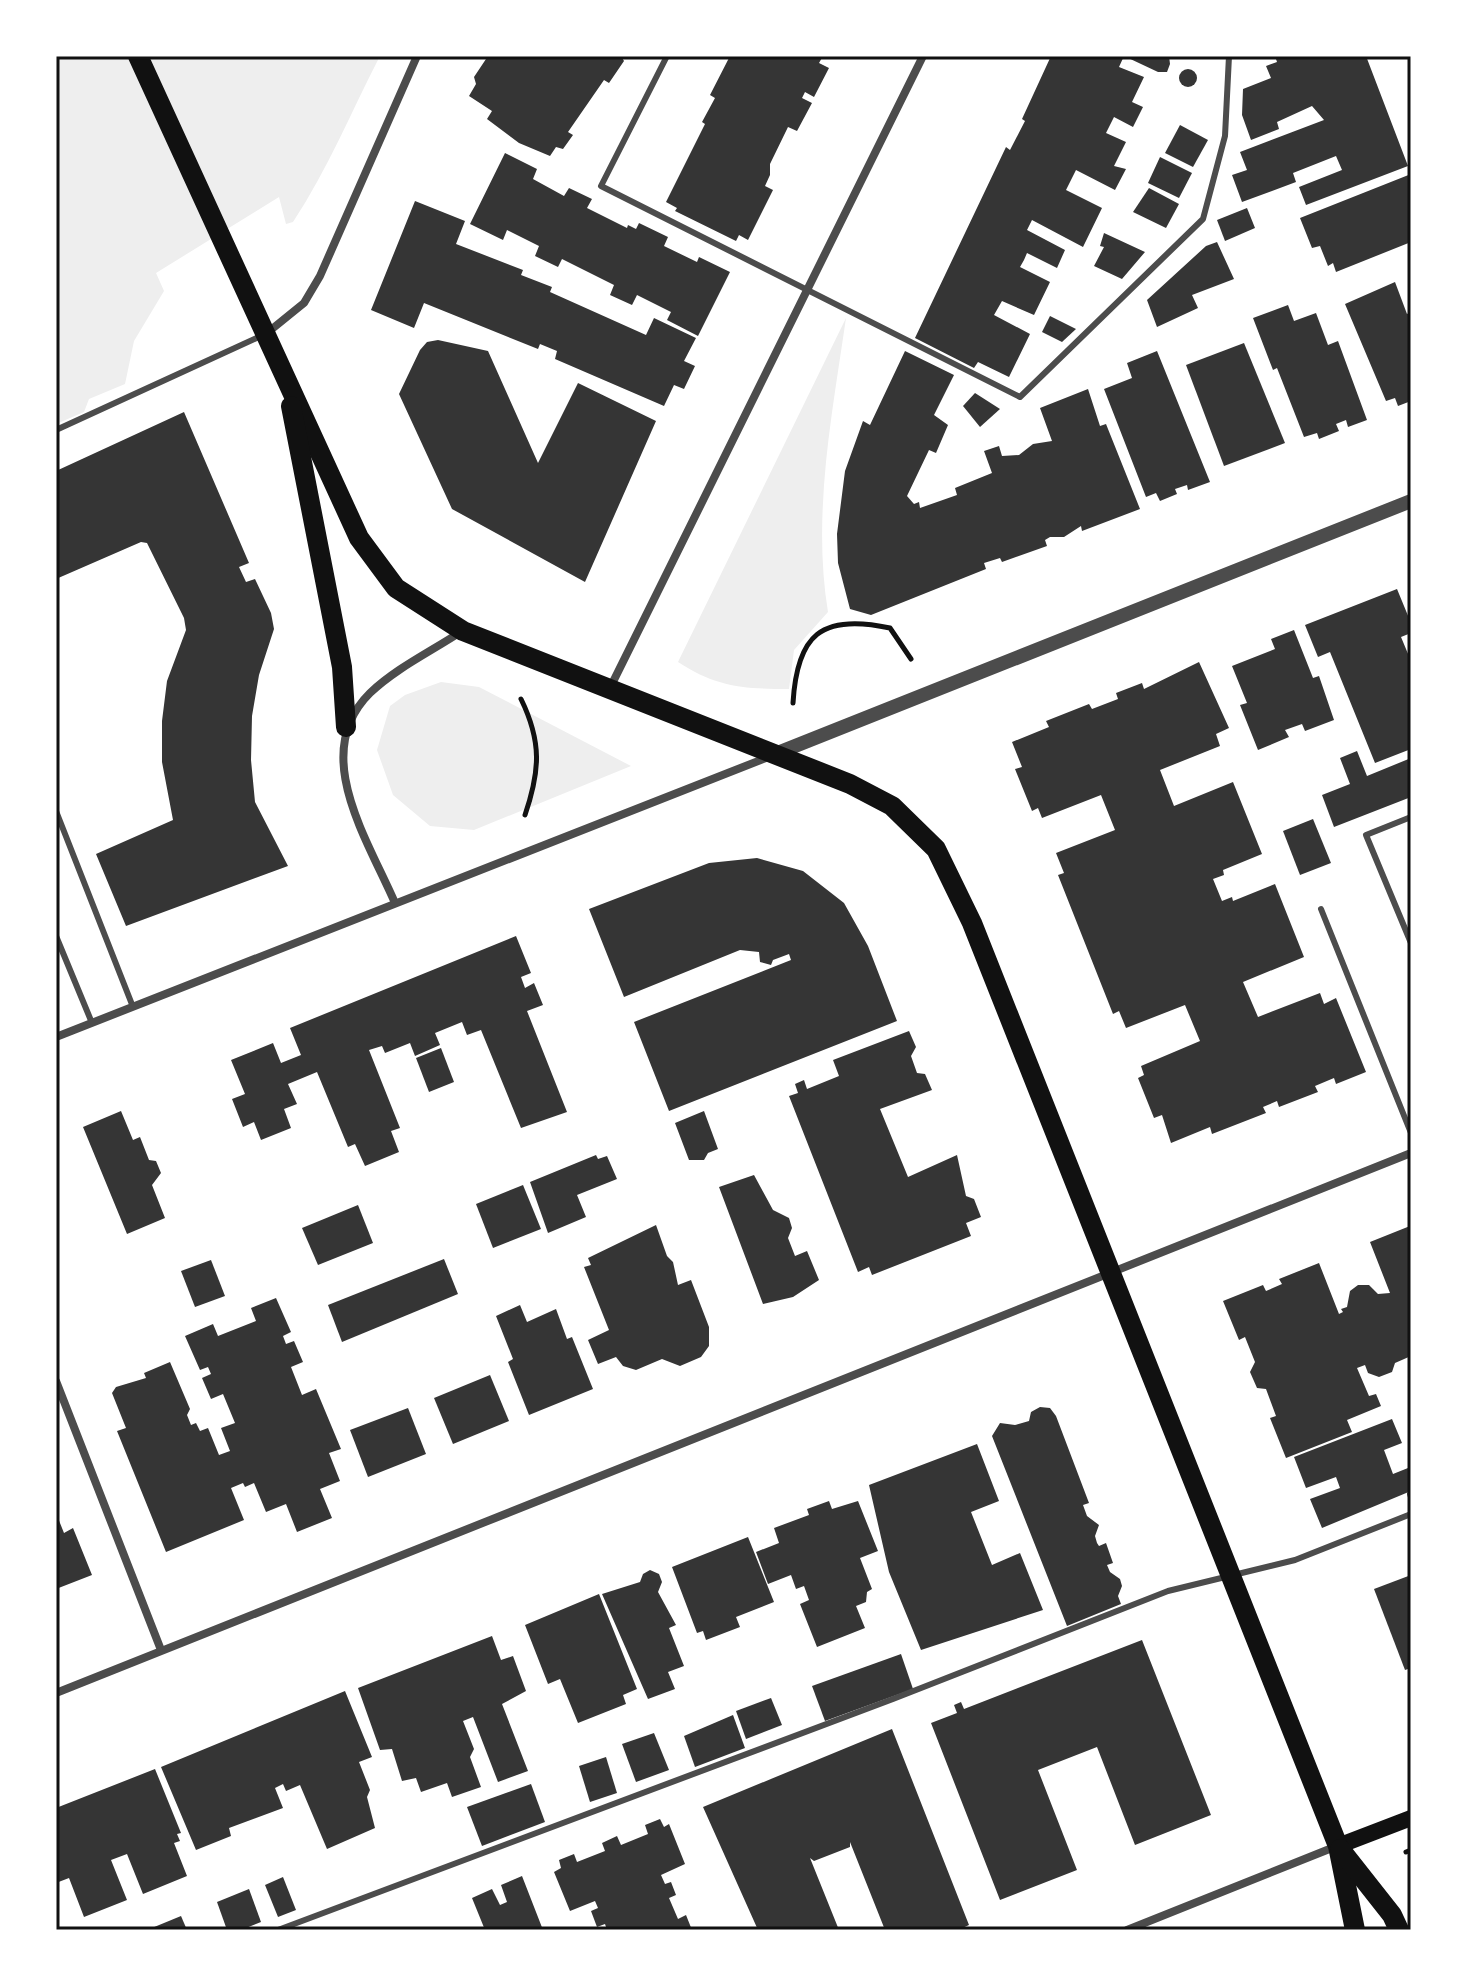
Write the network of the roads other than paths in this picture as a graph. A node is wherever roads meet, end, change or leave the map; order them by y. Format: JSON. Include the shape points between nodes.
{"nodes":[{"id":1,"x":138,"y":56,"type":"edge"},
{"id":2,"x":417,"y":56,"type":"edge"},
{"id":3,"x":667,"y":56,"type":"edge"},
{"id":4,"x":923,"y":56,"type":"edge"},
{"id":5,"x":1229,"y":56,"type":"edge"},
{"id":6,"x":807,"y":288,"type":"junction"},
{"id":7,"x":266,"y":334,"type":"junction"},
{"id":8,"x":284,"y":371,"type":"junction"},
{"id":9,"x":56,"y":430,"type":"edge"},
{"id":10,"x":1411,"y":501,"type":"edge"},
{"id":11,"x":463,"y":631,"type":"junction"},
{"id":12,"x":609,"y":691,"type":"junction"},
{"id":13,"x":346,"y":727,"type":"junction"},
{"id":14,"x":775,"y":754,"type":"junction"},
{"id":15,"x":56,"y":811,"type":"edge"},
{"id":16,"x":1411,"y":817,"type":"edge"},
{"id":17,"x":395,"y":903,"type":"junction"},
{"id":18,"x":1321,"y":909,"type":"dead end"},
{"id":19,"x":56,"y":936,"type":"edge"},
{"id":20,"x":1411,"y":943,"type":"edge"},
{"id":21,"x":133,"y":1007,"type":"junction"},
{"id":22,"x":92,"y":1023,"type":"junction"},
{"id":23,"x":56,"y":1037,"type":"edge"},
{"id":24,"x":1411,"y":1133,"type":"edge"},
{"id":25,"x":1411,"y":1153,"type":"edge"},
{"id":26,"x":1110,"y":1272,"type":"junction"},
{"id":27,"x":56,"y":1381,"type":"edge"},
{"id":28,"x":1411,"y":1514,"type":"edge"},
{"id":29,"x":1230,"y":1575,"type":"junction"},
{"id":30,"x":161,"y":1650,"type":"junction"},
{"id":31,"x":56,"y":1693,"type":"edge"},
{"id":32,"x":1411,"y":1818,"type":"edge"},
{"id":33,"x":1338,"y":1846,"type":"junction"},
{"id":34,"x":278,"y":1930,"type":"edge"},
{"id":35,"x":1127,"y":1930,"type":"edge"},
{"id":36,"x":1355,"y":1930,"type":"edge"},
{"id":37,"x":1399,"y":1930,"type":"edge"}],
"edges":[{"from":1,"to":7,"type":"main road"},
{"from":2,"to":7,"type":"street","via":[[320,276],[304,303]]},
{"from":3,"to":6,"type":"lane","via":[[601,186]]},
{"from":4,"to":6,"type":"street"},
{"from":5,"to":6,"type":"lane","via":[[1225,136],[1203,219],[1020,397]]},
{"from":6,"to":12,"type":"street"},
{"from":7,"to":8,"type":"main road"},
{"from":7,"to":9,"type":"lane"},
{"from":8,"to":11,"type":"main road","via":[[359,538],[382,573],[413,602]]},
{"from":8,"to":13,"type":"main road","via":[[340,655]]},
{"from":10,"to":14,"type":"street"},
{"from":11,"to":12,"type":"main road"},
{"from":11,"to":13,"type":"street","via":[[371,693]]},
{"from":12,"to":14,"type":"main road"},
{"from":13,"to":17,"type":"street","via":[[341,761],[347,790]]},
{"from":14,"to":17,"type":"street"},
{"from":14,"to":26,"type":"main road","via":[[892,806],[923,834],[949,869]]},
{"from":15,"to":21,"type":"lane"},
{"from":16,"to":20,"type":"lane","via":[[1366,835]]},
{"from":17,"to":21,"type":"street"},
{"from":18,"to":24,"type":"lane"},
{"from":19,"to":22,"type":"lane"},
{"from":21,"to":22,"type":"street"},
{"from":22,"to":23,"type":"street"},
{"from":25,"to":26,"type":"street"},
{"from":26,"to":29,"type":"main road"},
{"from":26,"to":30,"type":"street"},
{"from":27,"to":30,"type":"street"},
{"from":28,"to":29,"type":"lane","via":[[1295,1560]]},
{"from":29,"to":33,"type":"main road"},
{"from":29,"to":34,"type":"lane","via":[[1168,1591]]},
{"from":30,"to":31,"type":"street"},
{"from":32,"to":33,"type":"main road"},
{"from":33,"to":35,"type":"street"},
{"from":33,"to":36,"type":"main road"},
{"from":33,"to":37,"type":"main road"}]}
